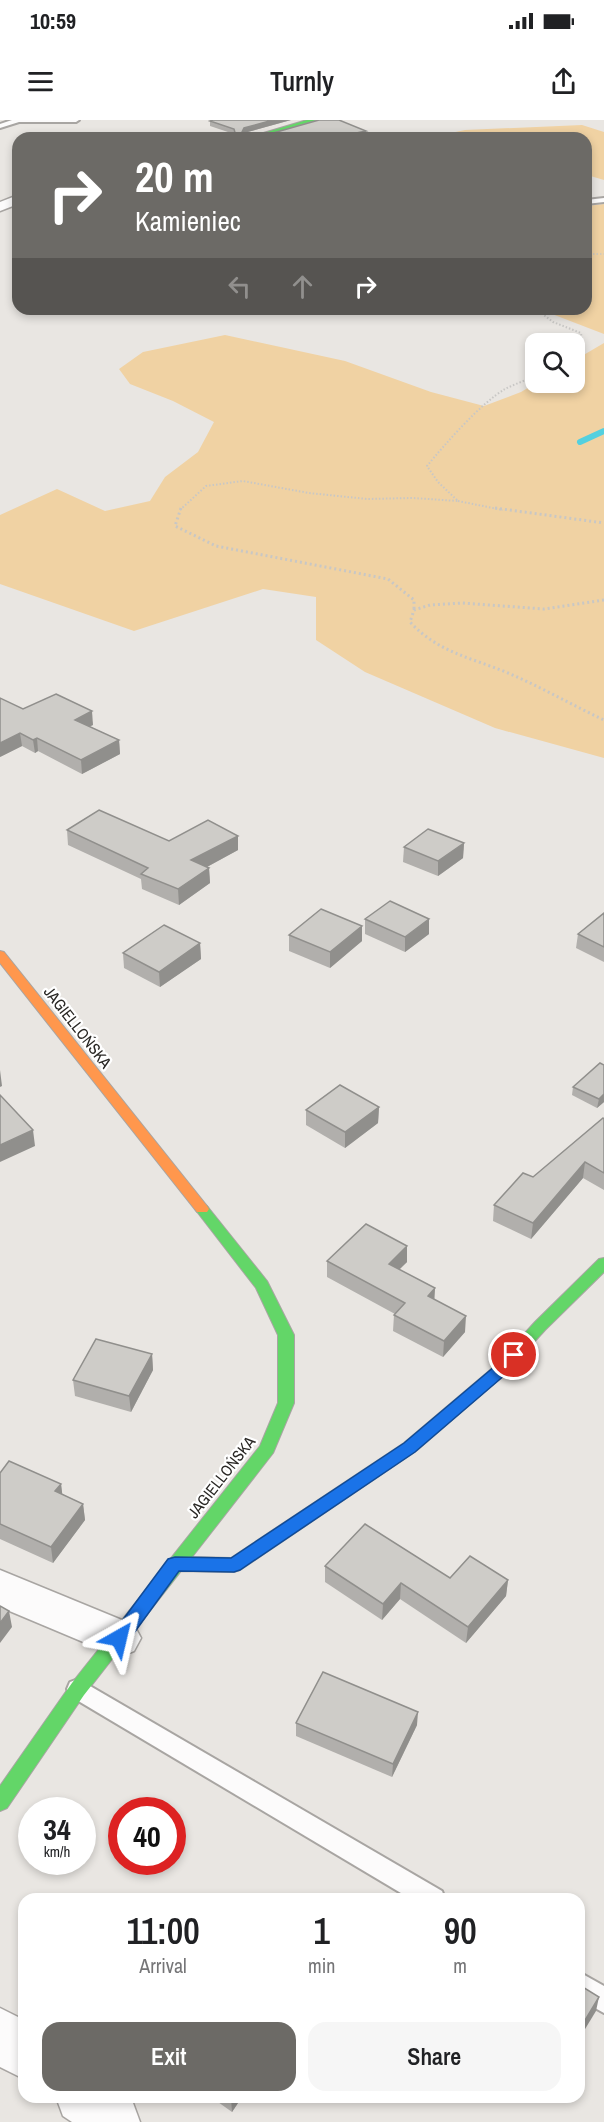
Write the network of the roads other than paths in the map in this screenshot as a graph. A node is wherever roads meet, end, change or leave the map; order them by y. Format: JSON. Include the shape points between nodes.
{"nodes":[{"id":1,"x":76,"y":120,"type":"edge"},
{"id":2,"x":313,"y":120,"type":"edge"},
{"id":3,"x":0,"y":126,"type":"edge"},
{"id":4,"x":271,"y":132,"type":"edge"},
{"id":5,"x":0,"y":956,"type":"edge"},
{"id":6,"x":604,"y":1263,"type":"edge"},
{"id":7,"x":175,"y":1564,"type":"junction"},
{"id":8,"x":0,"y":1588,"type":"edge"},
{"id":9,"x":119,"y":1638,"type":"junction"},
{"id":10,"x":78,"y":1689,"type":"junction"},
{"id":11,"x":0,"y":1802,"type":"edge"},
{"id":12,"x":423,"y":1893,"type":"edge"},
{"id":13,"x":585,"y":1989,"type":"edge"},
{"id":14,"x":604,"y":2000,"type":"edge"},
{"id":15,"x":0,"y":2034,"type":"edge"},
{"id":16,"x":18,"y":2048,"type":"edge"},
{"id":17,"x":90,"y":2103,"type":"edge"},
{"id":18,"x":114,"y":2122,"type":"edge"}],
"edges":[{"from":1,"to":3,"type":"lane","via":[[18,120]]},
{"from":2,"to":4,"type":"street"},
{"from":5,"to":7,"type":"street","name":"JAGIELLOŃSKA","via":[[262,1286],[286,1335],[286,1403],[267,1449]]},
{"from":6,"to":7,"type":"street","via":[[500,1370],[410,1447],[234,1565]]},
{"from":7,"to":9,"type":"street","name":"JAGIELLOŃSKA"},
{"from":8,"to":9,"type":"street"},
{"from":9,"to":10,"type":"street","name":"JAGIELLOŃSKA"},
{"from":10,"to":11,"type":"street","name":"JAGIELLOŃSKA"},
{"from":10,"to":12,"type":"lane"},
{"from":13,"to":14,"type":"lane"},
{"from":15,"to":16,"type":"street"},
{"from":17,"to":18,"type":"street"}]}
